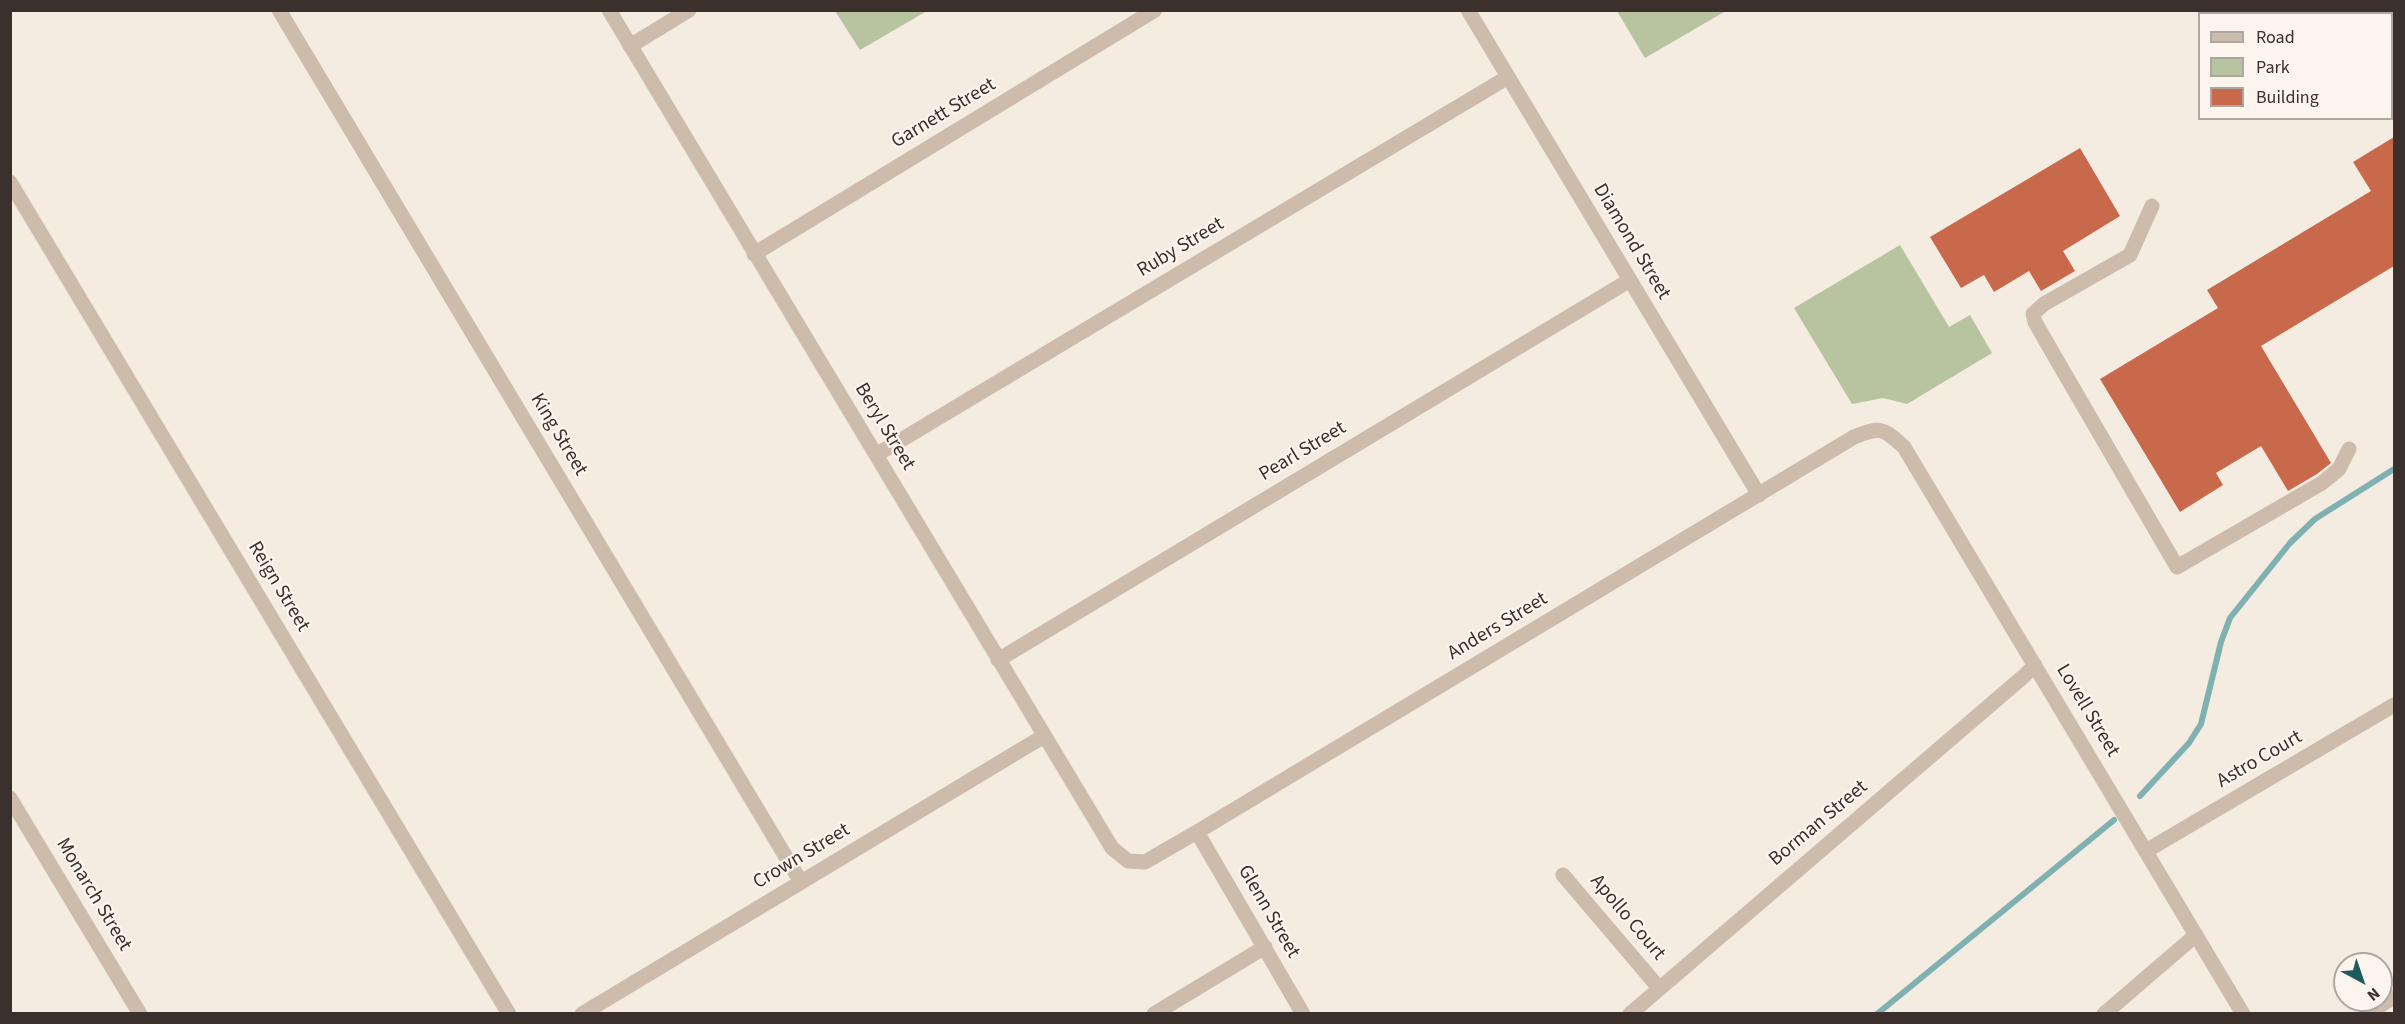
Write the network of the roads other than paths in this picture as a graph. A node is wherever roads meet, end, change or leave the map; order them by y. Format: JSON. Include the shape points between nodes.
{"nodes":[{"id":1,"x":279,"y":10,"type":"edge"},
{"id":2,"x":609,"y":10,"type":"edge"},
{"id":3,"x":689,"y":10,"type":"edge"},
{"id":4,"x":1155,"y":10,"type":"edge"},
{"id":5,"x":1468,"y":10,"type":"edge"},
{"id":6,"x":630,"y":46,"type":"junction"},
{"id":7,"x":1508,"y":76,"type":"junction"},
{"id":8,"x":10,"y":182,"type":"edge"},
{"id":9,"x":2152,"y":206,"type":"dead end"},
{"id":10,"x":754,"y":254,"type":"junction"},
{"id":11,"x":1630,"y":280,"type":"junction"},
{"id":12,"x":1890,"y":434,"type":"joint"},
{"id":13,"x":2349,"y":448,"type":"dead end"},
{"id":14,"x":876,"y":455,"type":"junction"},
{"id":15,"x":1759,"y":495,"type":"junction"},
{"id":16,"x":998,"y":660,"type":"junction"},
{"id":17,"x":2035,"y":665,"type":"junction"},
{"id":18,"x":2394,"y":705,"type":"edge"},
{"id":19,"x":1044,"y":736,"type":"junction"},
{"id":20,"x":10,"y":798,"type":"edge"},
{"id":21,"x":1197,"y":832,"type":"junction"},
{"id":22,"x":2146,"y":851,"type":"junction"},
{"id":23,"x":1128,"y":861,"type":"joint"},
{"id":24,"x":1563,"y":875,"type":"dead end"},
{"id":25,"x":801,"y":882,"type":"junction"},
{"id":26,"x":2196,"y":935,"type":"junction"},
{"id":27,"x":1265,"y":947,"type":"junction"},
{"id":28,"x":1659,"y":988,"type":"junction"},
{"id":29,"x":2394,"y":997,"type":"edge"},
{"id":30,"x":140,"y":1014,"type":"edge"},
{"id":31,"x":508,"y":1014,"type":"edge"},
{"id":32,"x":582,"y":1014,"type":"edge"},
{"id":33,"x":1154,"y":1014,"type":"edge"},
{"id":34,"x":1304,"y":1014,"type":"edge"},
{"id":35,"x":1630,"y":1014,"type":"edge"},
{"id":36,"x":2104,"y":1014,"type":"edge"},
{"id":37,"x":2243,"y":1014,"type":"edge"},
{"id":38,"x":2367,"y":1014,"type":"edge"}],
"edges":[{"from":1,"to":25,"type":"street","name":"King Street"},
{"from":2,"to":6,"type":"street","name":"Beryl Street"},
{"from":3,"to":6,"type":"street"},
{"from":4,"to":10,"type":"street","name":"Garnett Street"},
{"from":5,"to":7,"type":"street","name":"Diamond Street"},
{"from":6,"to":10,"type":"street","name":"Beryl Street"},
{"from":7,"to":11,"type":"street","name":"Diamond Street"},
{"from":7,"to":14,"type":"street","name":"Ruby Street"},
{"from":8,"to":31,"type":"street","name":"Reign Street"},
{"from":9,"to":13,"type":"street","via":[[2130,255],[2033,314],[2178,567],[2322,483],[2340,468]]},
{"from":10,"to":14,"type":"street","name":"Beryl Street"},
{"from":11,"to":15,"type":"street","name":"Diamond Street"},
{"from":11,"to":16,"type":"street","name":"Pearl Street"},
{"from":12,"to":15,"type":"street","name":"Anders Street","via":[[1875,429],[1854,437]]},
{"from":12,"to":17,"type":"street","name":"Lovell Street","via":[[1904,447]]},
{"from":14,"to":16,"type":"street","name":"Beryl Street"},
{"from":15,"to":21,"type":"street","name":"Anders Street"},
{"from":16,"to":19,"type":"street","name":"Beryl Street"},
{"from":17,"to":22,"type":"street","name":"Lovell Street"},
{"from":17,"to":28,"type":"street","name":"Borman Street"},
{"from":18,"to":22,"type":"street","name":"Astro Court"},
{"from":19,"to":23,"type":"street","name":"Beryl Street","via":[[1112,848]]},
{"from":19,"to":25,"type":"street","name":"Crown Street"},
{"from":20,"to":30,"type":"street","name":"Monarch Street"},
{"from":21,"to":23,"type":"street","name":"Anders Street","via":[[1145,862]]},
{"from":21,"to":27,"type":"street","name":"Glenn Street"},
{"from":22,"to":26,"type":"street","name":"Lovell Street"},
{"from":24,"to":28,"type":"street","name":"Apollo Court"},
{"from":25,"to":32,"type":"street","name":"Crown Street"},
{"from":26,"to":36,"type":"street"},
{"from":26,"to":37,"type":"street","name":"Lovell Street"},
{"from":27,"to":33,"type":"street"},
{"from":27,"to":34,"type":"street","name":"Glenn Street"},
{"from":28,"to":35,"type":"street","name":"Borman Street"},
{"from":29,"to":38,"type":"street"}]}
